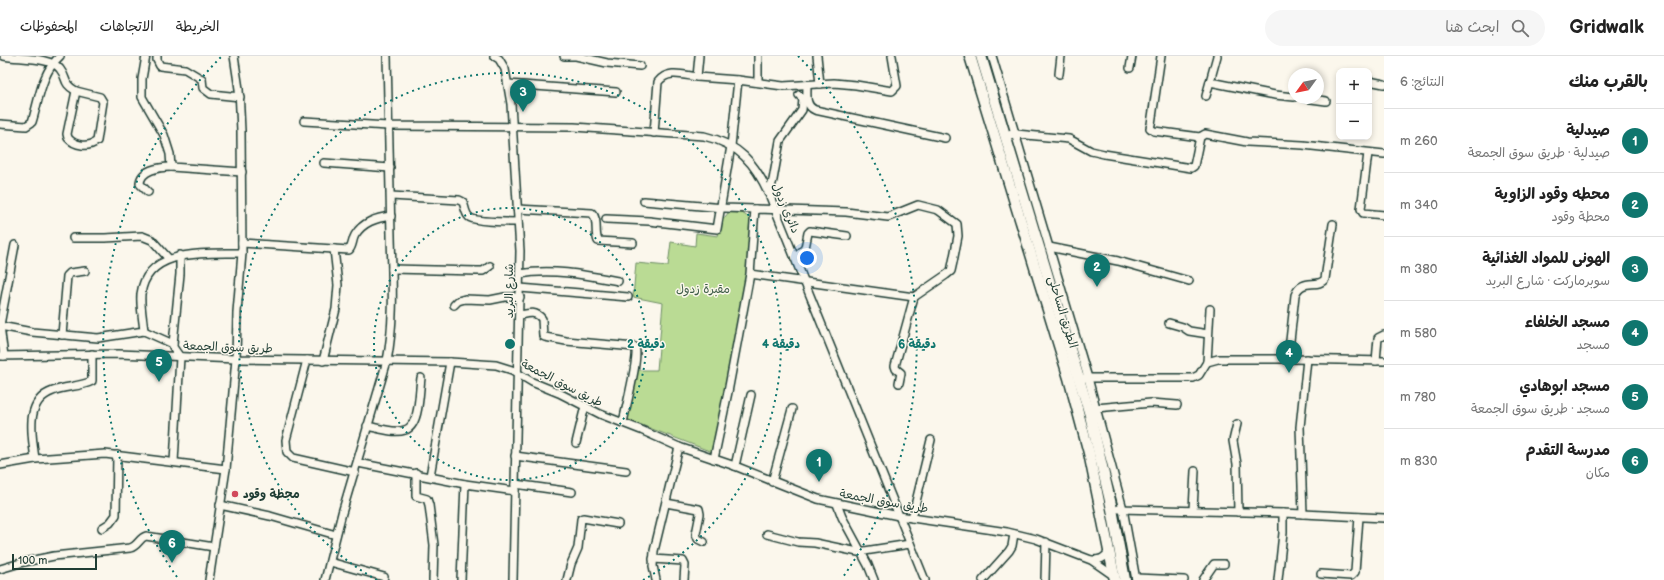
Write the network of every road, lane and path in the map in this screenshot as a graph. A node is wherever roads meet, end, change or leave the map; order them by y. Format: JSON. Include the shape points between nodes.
{"nodes":[{"id":1,"x":4,"y":56,"type":"edge"},
{"id":2,"x":60,"y":56,"type":"edge"},
{"id":3,"x":146,"y":56,"type":"edge"},
{"id":4,"x":157,"y":56,"type":"edge"},
{"id":5,"x":234,"y":56,"type":"edge"},
{"id":6,"x":387,"y":56,"type":"edge"},
{"id":7,"x":494,"y":56,"type":"edge"},
{"id":8,"x":564,"y":56,"type":"edge"},
{"id":9,"x":576,"y":56,"type":"edge"},
{"id":10,"x":699,"y":56,"type":"edge"},
{"id":11,"x":758,"y":56,"type":"edge"},
{"id":12,"x":817,"y":56,"type":"edge"},
{"id":13,"x":892,"y":56,"type":"edge"},
{"id":14,"x":970,"y":56,"type":"edge"},
{"id":15,"x":982,"y":56,"type":"edge"},
{"id":16,"x":992,"y":56,"type":"edge"},
{"id":17,"x":1061,"y":56,"type":"edge"},
{"id":18,"x":1132,"y":56,"type":"edge"},
{"id":19,"x":1161,"y":56,"type":"edge"},
{"id":20,"x":1217,"y":56,"type":"edge"},
{"id":21,"x":52,"y":63,"type":"junction"},
{"id":22,"x":640,"y":66,"type":"dead end"},
{"id":23,"x":1130,"y":68,"type":"dead end"},
{"id":24,"x":1059,"y":74,"type":"dead end"},
{"id":25,"x":697,"y":77,"type":"junction"},
{"id":26,"x":738,"y":80,"type":"junction"},
{"id":27,"x":758,"y":82,"type":"junction"},
{"id":28,"x":1210,"y":82,"type":"junction"},
{"id":29,"x":1372,"y":82,"type":"edge"},
{"id":30,"x":508,"y":84,"type":"junction"},
{"id":31,"x":820,"y":84,"type":"junction"},
{"id":32,"x":1384,"y":84,"type":"edge"},
{"id":33,"x":807,"y":85,"type":"junction"},
{"id":34,"x":76,"y":91,"type":"junction"},
{"id":35,"x":616,"y":92,"type":"dead end"},
{"id":36,"x":799,"y":95,"type":"dead end"},
{"id":37,"x":1206,"y":96,"type":"dead end"},
{"id":38,"x":1288,"y":96,"type":"edge"},
{"id":39,"x":240,"y":98,"type":"junction"},
{"id":40,"x":304,"y":121,"type":"dead end"},
{"id":41,"x":0,"y":124,"type":"edge"},
{"id":42,"x":388,"y":126,"type":"junction"},
{"id":43,"x":513,"y":126,"type":"junction"},
{"id":44,"x":654,"y":133,"type":"junction"},
{"id":45,"x":1011,"y":135,"type":"junction"},
{"id":46,"x":1200,"y":137,"type":"junction"},
{"id":47,"x":945,"y":138,"type":"dead end"},
{"id":48,"x":731,"y":146,"type":"junction"},
{"id":49,"x":1368,"y":153,"type":"junction"},
{"id":50,"x":1384,"y":154,"type":"edge"},
{"id":51,"x":324,"y":163,"type":"dead end"},
{"id":52,"x":171,"y":167,"type":"junction"},
{"id":53,"x":390,"y":168,"type":"junction"},
{"id":54,"x":242,"y":172,"type":"junction"},
{"id":55,"x":148,"y":192,"type":"dead end"},
{"id":56,"x":769,"y":194,"type":"junction"},
{"id":57,"x":391,"y":196,"type":"junction"},
{"id":58,"x":644,"y":201,"type":"dead end"},
{"id":59,"x":720,"y":208,"type":"junction"},
{"id":60,"x":518,"y":209,"type":"junction"},
{"id":61,"x":755,"y":209,"type":"junction"},
{"id":62,"x":776,"y":210,"type":"junction"},
{"id":63,"x":391,"y":216,"type":"junction"},
{"id":64,"x":1384,"y":216,"type":"edge"},
{"id":65,"x":606,"y":219,"type":"dead end"},
{"id":66,"x":518,"y":222,"type":"junction"},
{"id":67,"x":1333,"y":224,"type":"dead end"},
{"id":68,"x":846,"y":236,"type":"dead end"},
{"id":69,"x":73,"y":238,"type":"dead end"},
{"id":70,"x":242,"y":243,"type":"junction"},
{"id":71,"x":633,"y":243,"type":"dead end"},
{"id":72,"x":15,"y":245,"type":"dead end"},
{"id":73,"x":1050,"y":247,"type":"junction"},
{"id":74,"x":334,"y":249,"type":"junction"},
{"id":75,"x":242,"y":253,"type":"junction"},
{"id":76,"x":180,"y":255,"type":"junction"},
{"id":77,"x":795,"y":258,"type":"junction"},
{"id":78,"x":169,"y":259,"type":"junction"},
{"id":79,"x":490,"y":266,"type":"dead end"},
{"id":80,"x":392,"y":269,"type":"junction"},
{"id":81,"x":84,"y":271,"type":"dead end"},
{"id":82,"x":520,"y":274,"type":"junction"},
{"id":83,"x":750,"y":274,"type":"junction"},
{"id":84,"x":1189,"y":280,"type":"dead end"},
{"id":85,"x":618,"y":281,"type":"dead end"},
{"id":86,"x":804,"y":282,"type":"junction"},
{"id":87,"x":520,"y":288,"type":"junction"},
{"id":88,"x":520,"y":297,"type":"junction"},
{"id":89,"x":628,"y":297,"type":"dead end"},
{"id":90,"x":914,"y":297,"type":"junction"},
{"id":91,"x":454,"y":305,"type":"dead end"},
{"id":92,"x":1210,"y":309,"type":"dead end"},
{"id":93,"x":520,"y":314,"type":"junction"},
{"id":94,"x":1169,"y":322,"type":"dead end"},
{"id":95,"x":0,"y":326,"type":"edge"},
{"id":96,"x":144,"y":331,"type":"junction"},
{"id":97,"x":1208,"y":334,"type":"junction"},
{"id":98,"x":62,"y":335,"type":"junction"},
{"id":99,"x":1384,"y":335,"type":"edge"},
{"id":100,"x":173,"y":344,"type":"junction"},
{"id":101,"x":92,"y":354,"type":"junction"},
{"id":102,"x":2,"y":356,"type":"edge"},
{"id":103,"x":180,"y":357,"type":"junction"},
{"id":104,"x":236,"y":359,"type":"junction"},
{"id":105,"x":1288,"y":359,"type":"junction"},
{"id":106,"x":1307,"y":359,"type":"junction"},
{"id":107,"x":307,"y":360,"type":"junction"},
{"id":108,"x":323,"y":361,"type":"junction"},
{"id":109,"x":387,"y":361,"type":"junction"},
{"id":110,"x":1380,"y":361,"type":"edge"},
{"id":111,"x":450,"y":362,"type":"junction"},
{"id":112,"x":1207,"y":362,"type":"junction"},
{"id":113,"x":518,"y":374,"type":"junction"},
{"id":114,"x":421,"y":378,"type":"dead end"},
{"id":115,"x":1079,"y":378,"type":"junction"},
{"id":116,"x":899,"y":383,"type":"dead end"},
{"id":117,"x":751,"y":396,"type":"dead end"},
{"id":118,"x":1177,"y":405,"type":"dead end"},
{"id":119,"x":585,"y":406,"type":"junction"},
{"id":120,"x":792,"y":408,"type":"dead end"},
{"id":121,"x":1096,"y":408,"type":"junction"},
{"id":122,"x":622,"y":423,"type":"junction"},
{"id":123,"x":1237,"y":424,"type":"dead end"},
{"id":124,"x":367,"y":426,"type":"junction"},
{"id":125,"x":931,"y":440,"type":"dead end"},
{"id":126,"x":576,"y":443,"type":"dead end"},
{"id":127,"x":679,"y":447,"type":"junction"},
{"id":128,"x":117,"y":455,"type":"junction"},
{"id":129,"x":515,"y":456,"type":"junction"},
{"id":130,"x":35,"y":459,"type":"junction"},
{"id":131,"x":714,"y":459,"type":"junction"},
{"id":132,"x":174,"y":462,"type":"junction"},
{"id":133,"x":358,"y":463,"type":"junction"},
{"id":134,"x":0,"y":465,"type":"edge"},
{"id":135,"x":735,"y":466,"type":"junction"},
{"id":136,"x":226,"y":469,"type":"junction"},
{"id":137,"x":626,"y":471,"type":"dead end"},
{"id":138,"x":1195,"y":471,"type":"dead end"},
{"id":139,"x":355,"y":472,"type":"junction"},
{"id":140,"x":416,"y":473,"type":"junction"},
{"id":141,"x":430,"y":476,"type":"junction"},
{"id":142,"x":772,"y":482,"type":"junction"},
{"id":143,"x":465,"y":484,"type":"junction"},
{"id":144,"x":515,"y":488,"type":"junction"},
{"id":145,"x":572,"y":492,"type":"dead end"},
{"id":146,"x":666,"y":502,"type":"junction"},
{"id":147,"x":837,"y":504,"type":"junction"},
{"id":148,"x":220,"y":505,"type":"junction"},
{"id":149,"x":1118,"y":509,"type":"junction"},
{"id":150,"x":1192,"y":510,"type":"junction"},
{"id":151,"x":1238,"y":512,"type":"junction"},
{"id":152,"x":1283,"y":513,"type":"junction"},
{"id":153,"x":1303,"y":514,"type":"junction"},
{"id":154,"x":899,"y":516,"type":"junction"},
{"id":155,"x":1359,"y":517,"type":"junction"},
{"id":156,"x":912,"y":518,"type":"junction"},
{"id":157,"x":1384,"y":518,"type":"edge"},
{"id":158,"x":618,"y":524,"type":"dead end"},
{"id":159,"x":102,"y":528,"type":"dead end"},
{"id":160,"x":767,"y":534,"type":"dead end"},
{"id":161,"x":1014,"y":534,"type":"junction"},
{"id":162,"x":336,"y":536,"type":"junction"},
{"id":163,"x":704,"y":542,"type":"dead end"},
{"id":164,"x":1046,"y":542,"type":"junction"},
{"id":165,"x":910,"y":544,"type":"junction"},
{"id":166,"x":214,"y":547,"type":"junction"},
{"id":167,"x":1109,"y":551,"type":"junction"},
{"id":168,"x":861,"y":552,"type":"junction"},
{"id":169,"x":653,"y":559,"type":"junction"},
{"id":170,"x":1092,"y":560,"type":"junction"},
{"id":171,"x":330,"y":562,"type":"junction"},
{"id":172,"x":1224,"y":564,"type":"dead end"},
{"id":173,"x":0,"y":569,"type":"edge"},
{"id":174,"x":654,"y":572,"type":"junction"},
{"id":175,"x":1321,"y":574,"type":"dead end"},
{"id":176,"x":384,"y":577,"type":"dead end"},
{"id":177,"x":1115,"y":578,"type":"edge"},
{"id":178,"x":1136,"y":579,"type":"edge"},
{"id":179,"x":209,"y":580,"type":"edge"},
{"id":180,"x":325,"y":580,"type":"edge"},
{"id":181,"x":433,"y":580,"type":"edge"},
{"id":182,"x":461,"y":580,"type":"edge"},
{"id":183,"x":513,"y":580,"type":"edge"},
{"id":184,"x":567,"y":580,"type":"edge"},
{"id":185,"x":649,"y":580,"type":"edge"},
{"id":186,"x":656,"y":580,"type":"edge"},
{"id":187,"x":684,"y":580,"type":"edge"},
{"id":188,"x":874,"y":580,"type":"edge"},
{"id":189,"x":925,"y":580,"type":"edge"},
{"id":190,"x":983,"y":580,"type":"edge"},
{"id":191,"x":1045,"y":580,"type":"edge"},
{"id":192,"x":1125,"y":580,"type":"edge"},
{"id":193,"x":1184,"y":580,"type":"edge"},
{"id":194,"x":1203,"y":580,"type":"edge"},
{"id":195,"x":1278,"y":580,"type":"edge"}],
"edges":[{"from":1,"to":21,"type":"street"},
{"from":2,"to":21,"type":"street"},
{"from":3,"to":52,"type":"street","via":[[142,97],[164,135]]},
{"from":4,"to":39,"type":"street","via":[[160,66],[185,69],[202,79],[203,88],[211,94]]},
{"from":5,"to":39,"type":"street"},
{"from":6,"to":42,"type":"street"},
{"from":7,"to":30,"type":"street","name":"شارع البريد","via":[[505,69]]},
{"from":8,"to":9,"type":"street"},
{"from":9,"to":22,"type":"street","via":[[607,63]]},
{"from":10,"to":25,"type":"street"},
{"from":11,"to":27,"type":"street"},
{"from":12,"to":31,"type":"street"},
{"from":13,"to":31,"type":"street","via":[[897,86],[892,91],[856,85]]},
{"from":14,"to":115,"type":"highway","name":"الطريق الساحلى"},
{"from":15,"to":45,"type":"highway","name":"الطريق الساحلى"},
{"from":16,"to":45,"type":"street"},
{"from":17,"to":24,"type":"street"},
{"from":18,"to":23,"type":"street"},
{"from":19,"to":46,"type":"street","via":[[1150,128],[1154,131]]},
{"from":20,"to":28,"type":"street"},
{"from":21,"to":34,"type":"street","via":[[60,68],[68,86]]},
{"from":21,"to":41,"type":"street","via":[[29,125]]},
{"from":25,"to":26,"type":"street"},
{"from":25,"to":44,"type":"street","via":[[674,73],[662,77],[658,82]]},
{"from":26,"to":27,"type":"street"},
{"from":26,"to":48,"type":"street"},
{"from":27,"to":33,"type":"street","via":[[783,86]]},
{"from":28,"to":37,"type":"street"},
{"from":28,"to":38,"type":"street"},
{"from":29,"to":32,"type":"street"},
{"from":30,"to":35,"type":"street"},
{"from":30,"to":43,"type":"street","name":"شارع البريد"},
{"from":31,"to":33,"type":"street"},
{"from":33,"to":47,"type":"street","via":[[808,105],[815,110]]},
{"from":34,"to":34,"type":"street","via":[[67,134],[76,144],[89,146],[97,141],[103,102],[100,97]]},
{"from":36,"to":56,"type":"street","via":[[803,99],[802,110],[780,140],[774,180]]},
{"from":39,"to":54,"type":"street"},
{"from":40,"to":42,"type":"street","name":"دائرى زدول"},
{"from":42,"to":43,"type":"street","name":"دائرى زدول"},
{"from":42,"to":53,"type":"street"},
{"from":43,"to":44,"type":"street","name":"دائرى زدول","via":[[574,127]]},
{"from":43,"to":60,"type":"street","name":"شارع البريد"},
{"from":44,"to":48,"type":"street","name":"دائرى زدول","via":[[704,136]]},
{"from":45,"to":46,"type":"street","via":[[1068,140],[1104,154],[1191,168],[1194,166]]},
{"from":45,"to":73,"type":"street"},
{"from":45,"to":115,"type":"highway","name":"الطريق الساحلى"},
{"from":46,"to":49,"type":"street","via":[[1205,134],[1247,142],[1304,145]]},
{"from":48,"to":56,"type":"street","name":"دائرى زدول","via":[[756,169]]},
{"from":48,"to":59,"type":"street"},
{"from":49,"to":50,"type":"street"},
{"from":49,"to":64,"type":"street","via":[[1361,209],[1367,215]]},
{"from":51,"to":53,"type":"street"},
{"from":52,"to":54,"type":"street"},
{"from":52,"to":55,"type":"street","via":[[155,169],[143,175],[140,184]]},
{"from":53,"to":57,"type":"street"},
{"from":54,"to":70,"type":"street"},
{"from":56,"to":62,"type":"street","name":"دائرى زدول"},
{"from":57,"to":63,"type":"street"},
{"from":57,"to":66,"type":"street","via":[[459,200],[463,202],[466,213],[472,219]]},
{"from":58,"to":59,"type":"street"},
{"from":59,"to":61,"type":"street"},
{"from":59,"to":65,"type":"street","via":[[717,229]]},
{"from":60,"to":66,"type":"street","name":"شارع البريد"},
{"from":60,"to":71,"type":"street","via":[[592,214],[596,218],[598,241]]},
{"from":61,"to":62,"type":"street"},
{"from":61,"to":83,"type":"street"},
{"from":62,"to":77,"type":"street","name":"دائرى زدول"},
{"from":62,"to":90,"type":"street","via":[[840,211],[888,218],[918,205],[940,212],[958,227],[951,271]]},
{"from":63,"to":74,"type":"street","via":[[371,220],[364,225],[355,235],[351,250]]},
{"from":63,"to":80,"type":"street"},
{"from":66,"to":82,"type":"street","name":"شارع البريد"},
{"from":67,"to":105,"type":"street","via":[[1325,279],[1319,283],[1299,287],[1295,294]]},
{"from":68,"to":77,"type":"street","via":[[810,231],[805,248]]},
{"from":69,"to":78,"type":"street","via":[[147,237]]},
{"from":70,"to":74,"type":"street"},
{"from":70,"to":75,"type":"street"},
{"from":72,"to":95,"type":"street"},
{"from":73,"to":84,"type":"street","via":[[1118,261]]},
{"from":73,"to":115,"type":"street"},
{"from":74,"to":108,"type":"street","via":[[338,285],[336,309]]},
{"from":75,"to":76,"type":"street"},
{"from":75,"to":104,"type":"street"},
{"from":76,"to":78,"type":"street"},
{"from":76,"to":100,"type":"street"},
{"from":77,"to":86,"type":"street","name":"دائرى زدول"},
{"from":78,"to":96,"type":"street","via":[[152,270],[145,280],[141,294]]},
{"from":79,"to":80,"type":"street","via":[[477,272]]},
{"from":80,"to":109,"type":"street","via":[[391,331]]},
{"from":81,"to":98,"type":"street","via":[[70,273],[67,276]]},
{"from":82,"to":85,"type":"street","via":[[536,271],[574,273]]},
{"from":82,"to":87,"type":"street","name":"شارع البريد"},
{"from":83,"to":86,"type":"street"},
{"from":83,"to":131,"type":"street"},
{"from":86,"to":90,"type":"street"},
{"from":86,"to":154,"type":"street","name":"دائرى زدول"},
{"from":87,"to":88,"type":"street","name":"شارع البريد"},
{"from":87,"to":89,"type":"street"},
{"from":88,"to":91,"type":"street","via":[[490,300],[466,298]]},
{"from":88,"to":93,"type":"street","name":"شارع البريد"},
{"from":90,"to":116,"type":"street","via":[[895,366],[901,372]]},
{"from":92,"to":97,"type":"street"},
{"from":93,"to":113,"type":"street","name":"شارع البريد"},
{"from":93,"to":122,"type":"street","via":[[539,315],[544,336],[635,347],[636,362]]},
{"from":94,"to":97,"type":"street","via":[[1189,332]]},
{"from":95,"to":98,"type":"street"},
{"from":95,"to":102,"type":"street"},
{"from":96,"to":98,"type":"street","via":[[98,338]]},
{"from":96,"to":100,"type":"street"},
{"from":97,"to":112,"type":"street"},
{"from":99,"to":110,"type":"street","via":[[1378,338]]},
{"from":100,"to":103,"type":"street"},
{"from":101,"to":102,"type":"street","name":"طريق سوق الجمعة"},
{"from":101,"to":103,"type":"street","name":"طريق سوق الجمعة"},
{"from":101,"to":130,"type":"street","via":[[92,381],[53,391],[40,399],[34,408],[31,419]]},
{"from":103,"to":104,"type":"street","name":"طريق سوق الجمعة"},
{"from":103,"to":132,"type":"street"},
{"from":104,"to":107,"type":"street","name":"طريق سوق الجمعة"},
{"from":104,"to":136,"type":"street"},
{"from":105,"to":106,"type":"street"},
{"from":105,"to":112,"type":"street","via":[[1218,359]]},
{"from":106,"to":110,"type":"street"},
{"from":106,"to":153,"type":"street","via":[[1300,426]]},
{"from":107,"to":108,"type":"street","name":"طريق سوق الجمعة"},
{"from":107,"to":139,"type":"street","via":[[286,440],[287,452],[293,458]]},
{"from":108,"to":109,"type":"street","name":"طريق سوق الجمعة"},
{"from":109,"to":111,"type":"street","name":"طريق سوق الجمعة"},
{"from":109,"to":124,"type":"street"},
{"from":111,"to":113,"type":"street","name":"طريق سوق الجمعة","via":[[496,365]]},
{"from":111,"to":141,"type":"street"},
{"from":112,"to":115,"type":"street","via":[[1199,375],[1193,378]]},
{"from":113,"to":119,"type":"street","name":"طريق سوق الجمعة"},
{"from":113,"to":129,"type":"street","name":"شارع البريد"},
{"from":114,"to":124,"type":"street","via":[[416,419],[412,426],[398,431]]},
{"from":115,"to":121,"type":"street"},
{"from":115,"to":149,"type":"highway","name":"الطريق الساحلى"},
{"from":115,"to":167,"type":"highway","name":"الطريق الساحلى","via":[[1089,453]]},
{"from":117,"to":135,"type":"street"},
{"from":118,"to":121,"type":"street","via":[[1151,403]]},
{"from":119,"to":122,"type":"street","name":"طريق سوق الجمعة"},
{"from":119,"to":126,"type":"street"},
{"from":120,"to":142,"type":"street"},
{"from":121,"to":149,"type":"street"},
{"from":122,"to":127,"type":"street","name":"طريق سوق الجمعة"},
{"from":123,"to":151,"type":"street","via":[[1233,441]]},
{"from":124,"to":133,"type":"street"},
{"from":125,"to":156,"type":"street"},
{"from":127,"to":131,"type":"street","name":"طريق سوق الجمعة"},
{"from":127,"to":146,"type":"street"},
{"from":128,"to":130,"type":"street","via":[[89,454]]},
{"from":128,"to":132,"type":"street"},
{"from":128,"to":159,"type":"street","via":[[116,515]]},
{"from":129,"to":137,"type":"street"},
{"from":129,"to":144,"type":"street","name":"شارع البريد"},
{"from":130,"to":134,"type":"street"},
{"from":131,"to":135,"type":"street","name":"طريق سوق الجمعة"},
{"from":132,"to":136,"type":"street"},
{"from":133,"to":139,"type":"street"},
{"from":133,"to":140,"type":"street"},
{"from":135,"to":142,"type":"street","name":"طريق سوق الجمعة"},
{"from":136,"to":148,"type":"street"},
{"from":138,"to":150,"type":"street"},
{"from":139,"to":162,"type":"street"},
{"from":140,"to":141,"type":"street"},
{"from":140,"to":181,"type":"street","via":[[416,496],[427,499],[429,505],[434,545]]},
{"from":141,"to":143,"type":"street"},
{"from":142,"to":147,"type":"street","name":"طريق سوق الجمعة"},
{"from":143,"to":144,"type":"street"},
{"from":143,"to":182,"type":"street"},
{"from":144,"to":145,"type":"street"},
{"from":144,"to":183,"type":"street","name":"شارع البريد"},
{"from":146,"to":163,"type":"street","via":[[699,509],[696,534],[698,539]]},
{"from":146,"to":169,"type":"street"},
{"from":147,"to":154,"type":"street","name":"طريق سوق الجمعة"},
{"from":147,"to":168,"type":"street"},
{"from":148,"to":162,"type":"street"},
{"from":148,"to":166,"type":"street"},
{"from":149,"to":150,"type":"street"},
{"from":149,"to":178,"type":"street"},
{"from":149,"to":192,"type":"highway","name":"الطريق الساحلى"},
{"from":150,"to":151,"type":"street"},
{"from":151,"to":152,"type":"street"},
{"from":152,"to":153,"type":"street"},
{"from":152,"to":195,"type":"street"},
{"from":153,"to":155,"type":"street"},
{"from":154,"to":156,"type":"street","name":"طريق سوق الجمعة"},
{"from":154,"to":165,"type":"street","name":"دائرى زدول"},
{"from":155,"to":157,"type":"street"},
{"from":155,"to":175,"type":"street","via":[[1355,572],[1350,576]]},
{"from":156,"to":161,"type":"street","name":"طريق سوق الجمعة"},
{"from":158,"to":184,"type":"street","via":[[581,519],[578,548]]},
{"from":160,"to":168,"type":"street","via":[[850,552]]},
{"from":161,"to":164,"type":"street","name":"طريق سوق الجمعة"},
{"from":161,"to":190,"type":"street","via":[[1009,551]]},
{"from":162,"to":171,"type":"street"},
{"from":164,"to":170,"type":"street","name":"طريق سوق الجمعة"},
{"from":164,"to":191,"type":"street"},
{"from":165,"to":168,"type":"street"},
{"from":165,"to":189,"type":"street","name":"دائرى زدول"},
{"from":166,"to":173,"type":"street","via":[[146,536],[130,548],[48,557]]},
{"from":166,"to":179,"type":"street"},
{"from":167,"to":170,"type":"street","via":[[1106,557]]},
{"from":167,"to":177,"type":"highway","name":"الطريق الساحلى"},
{"from":168,"to":188,"type":"street"},
{"from":169,"to":174,"type":"street"},
{"from":169,"to":187,"type":"street","via":[[683,561]]},
{"from":170,"to":177,"type":"street","name":"طريق سوق الجمعة"},
{"from":171,"to":176,"type":"street"},
{"from":171,"to":180,"type":"street"},
{"from":172,"to":194,"type":"street","via":[[1214,564]]},
{"from":174,"to":185,"type":"street"},
{"from":174,"to":186,"type":"street"},
{"from":178,"to":193,"type":"street"}]}
